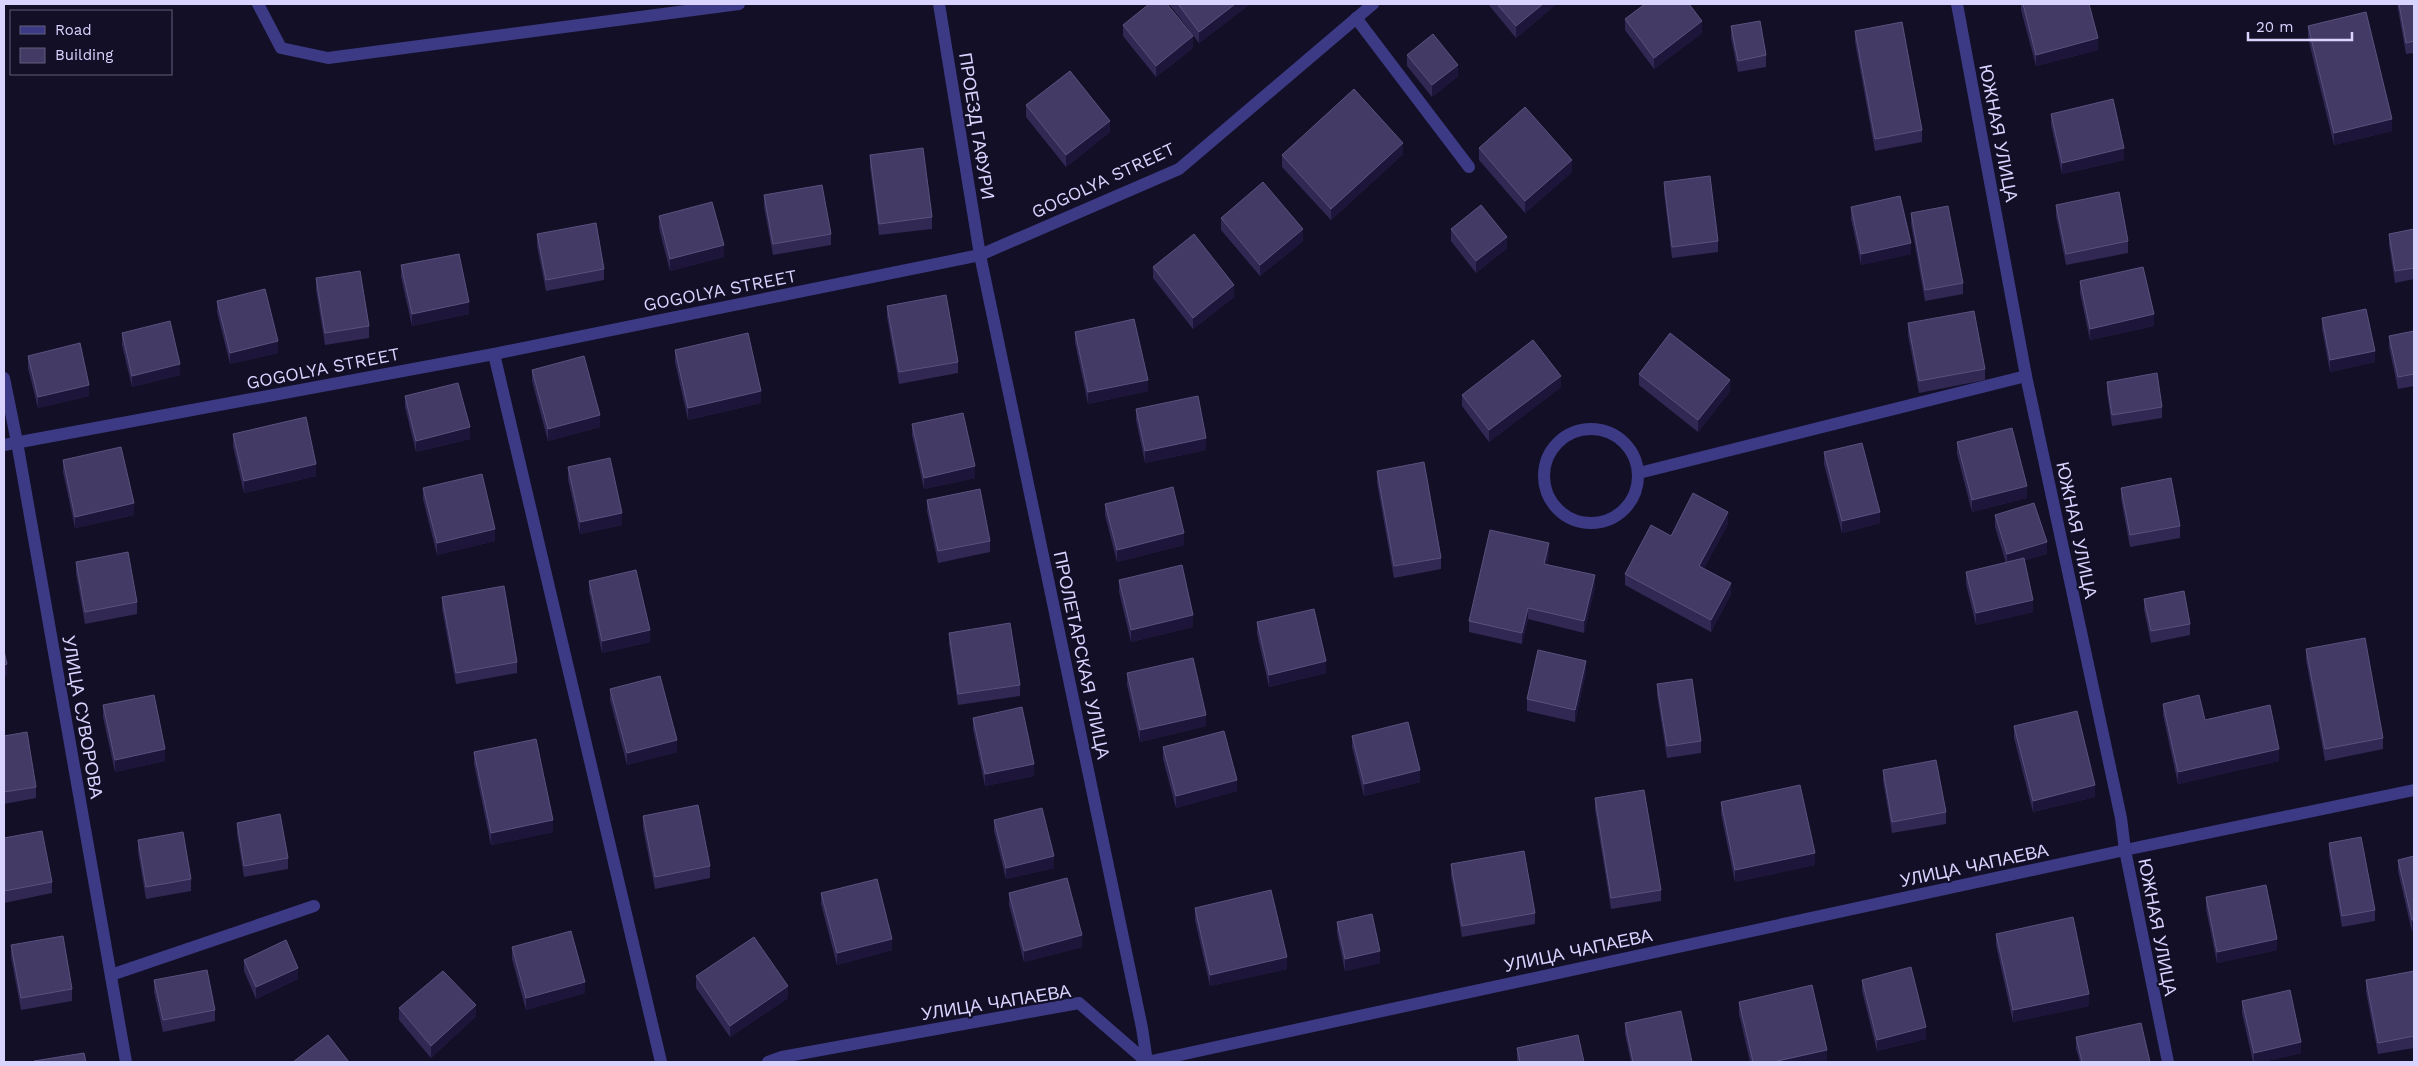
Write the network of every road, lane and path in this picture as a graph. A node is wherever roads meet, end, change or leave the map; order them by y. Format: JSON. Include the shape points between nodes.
{"nodes":[{"id":1,"x":258,"y":4,"type":"edge"},
{"id":2,"x":738,"y":4,"type":"edge"},
{"id":3,"x":939,"y":4,"type":"edge"},
{"id":4,"x":1373,"y":4,"type":"edge"},
{"id":5,"x":1957,"y":4,"type":"edge"},
{"id":6,"x":1356,"y":18,"type":"junction"},
{"id":7,"x":1469,"y":166,"type":"dead end"},
{"id":8,"x":980,"y":255,"type":"junction"},
{"id":9,"x":494,"y":354,"type":"junction"},
{"id":10,"x":2026,"y":376,"type":"junction"},
{"id":11,"x":4,"y":378,"type":"edge"},
{"id":12,"x":17,"y":442,"type":"junction"},
{"id":13,"x":4,"y":445,"type":"edge"},
{"id":14,"x":1639,"y":473,"type":"junction"},
{"id":15,"x":2414,"y":790,"type":"edge"},
{"id":16,"x":2125,"y":850,"type":"junction"},
{"id":17,"x":314,"y":906,"type":"dead end"},
{"id":18,"x":111,"y":975,"type":"junction"},
{"id":19,"x":126,"y":1062,"type":"edge"},
{"id":20,"x":661,"y":1062,"type":"edge"},
{"id":21,"x":768,"y":1062,"type":"edge"},
{"id":22,"x":1147,"y":1062,"type":"edge"},
{"id":23,"x":2168,"y":1062,"type":"edge"}],
"edges":[{"from":1,"to":2,"type":"street","via":[[281,48],[328,58]]},
{"from":3,"to":8,"type":"street","name":"ПРОЕЗД ГАФУРИ"},
{"from":4,"to":6,"type":"street","name":"GOGOLYA STREET"},
{"from":5,"to":10,"type":"street","name":"ЮЖНАЯ УЛИЦА"},
{"from":6,"to":7,"type":"street"},
{"from":6,"to":8,"type":"street","name":"GOGOLYA STREET","via":[[1179,169]]},
{"from":8,"to":9,"type":"street","name":"GOGOLYA STREET"},
{"from":8,"to":22,"type":"street","name":"ПРОЛЕТАРСКАЯ УЛИЦА"},
{"from":9,"to":12,"type":"street","name":"GOGOLYA STREET"},
{"from":9,"to":20,"type":"street"},
{"from":10,"to":14,"type":"street"},
{"from":10,"to":16,"type":"street","name":"ЮЖНАЯ УЛИЦА","via":[[2119,809]]},
{"from":11,"to":12,"type":"street","name":"УЛИЦА СУВОРОВА"},
{"from":12,"to":13,"type":"street","name":"GOGOLYA STREET"},
{"from":12,"to":18,"type":"street","name":"УЛИЦА СУВОРОВА"},
{"from":14,"to":14,"type":"street","via":[[1635,458],[1616,435],[1587,429],[1572,432],[1550,452],[1545,466],[1545,482],[1549,497],[1559,510],[1588,522],[1604,521],[1630,503],[1637,489]]},
{"from":15,"to":16,"type":"street","name":"УЛИЦА ЧАПАЕВА"},
{"from":16,"to":22,"type":"street","name":"УЛИЦА ЧАПАЕВА"},
{"from":16,"to":23,"type":"street","name":"ЮЖНАЯ УЛИЦА"},
{"from":17,"to":18,"type":"street"},
{"from":18,"to":19,"type":"street","name":"УЛИЦА СУВОРОВА"},
{"from":21,"to":22,"type":"street","name":"УЛИЦА ЧАПАЕВА","via":[[1079,1003]]}]}
